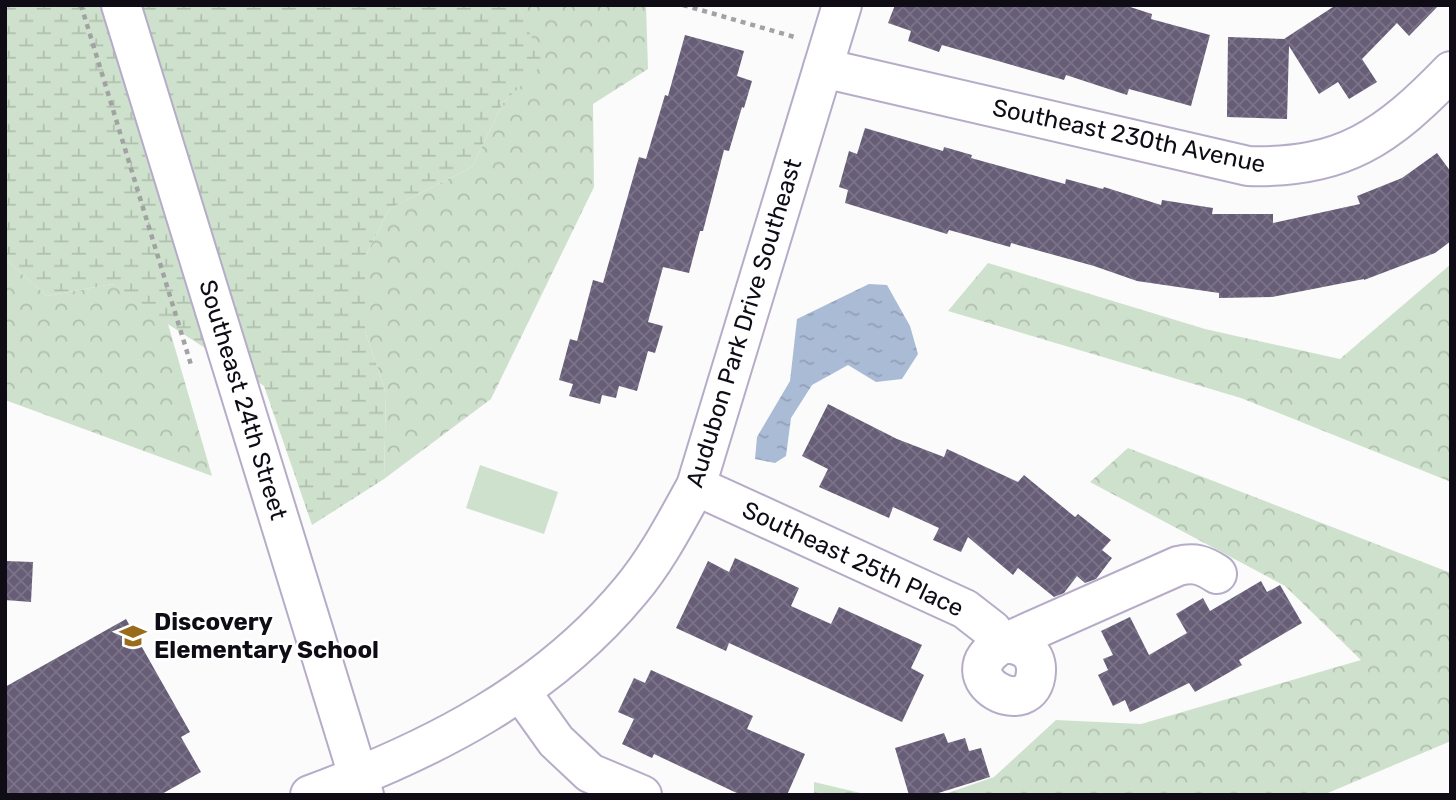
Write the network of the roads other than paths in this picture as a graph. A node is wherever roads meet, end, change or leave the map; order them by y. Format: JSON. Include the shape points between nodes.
{"nodes":[{"id":1,"x":121,"y":5,"type":"edge"},
{"id":2,"x":842,"y":5,"type":"edge"},
{"id":3,"x":826,"y":58,"type":"junction"},
{"id":4,"x":1451,"y":71,"type":"edge"},
{"id":5,"x":696,"y":486,"type":"junction"},
{"id":6,"x":1217,"y":574,"type":"dead end"},
{"id":7,"x":521,"y":692,"type":"junction"},
{"id":8,"x":362,"y":786,"type":"edge"},
{"id":9,"x":310,"y":795,"type":"edge"},
{"id":10,"x":642,"y":795,"type":"edge"}],
"edges":[{"from":1,"to":8,"type":"street","name":"Southeast 24th Street"},
{"from":2,"to":3,"type":"street","name":"Audubon Park Drive Southeast"},
{"from":3,"to":4,"type":"street","name":"Southeast 230th Avenue","via":[[1248,166],[1282,167],[1327,159],[1364,144],[1400,121]]},
{"from":3,"to":5,"type":"street","name":"Audubon Park Drive Southeast"},
{"from":5,"to":6,"type":"street","name":"Southeast 25th Place","via":[[965,609],[1002,644],[1178,566],[1204,565]]},
{"from":5,"to":7,"type":"street","name":"Audubon Park Drive Southeast","via":[[665,543],[632,589],[596,629]]},
{"from":7,"to":8,"type":"street","name":"Audubon Park Drive Southeast"},
{"from":7,"to":10,"type":"street","via":[[556,741],[590,773]]},
{"from":8,"to":9,"type":"street","name":"Audubon Park Drive Southeast"}]}
